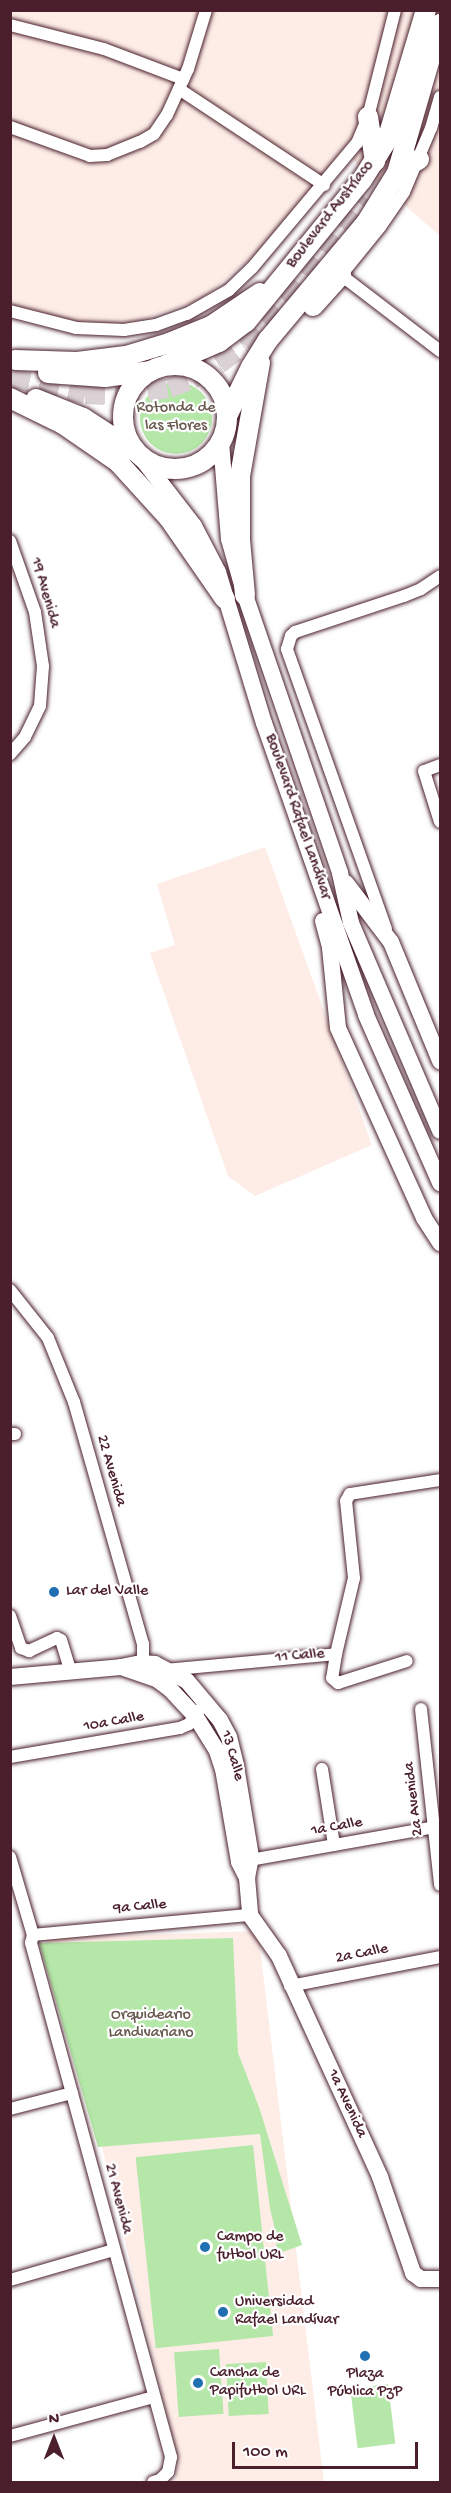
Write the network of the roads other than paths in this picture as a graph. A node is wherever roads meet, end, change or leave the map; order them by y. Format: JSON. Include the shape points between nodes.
{"nodes":[{"id":1,"x":206,"y":10,"type":"edge"},
{"id":2,"x":395,"y":10,"type":"edge"},
{"id":3,"x":426,"y":10,"type":"edge"},
{"id":4,"x":441,"y":24,"type":"edge"},
{"id":5,"x":10,"y":25,"type":"edge"},
{"id":6,"x":181,"y":84,"type":"junction"},
{"id":7,"x":441,"y":98,"type":"edge"},
{"id":8,"x":368,"y":117,"type":"junction"},
{"id":9,"x":413,"y":118,"type":"junction"},
{"id":10,"x":10,"y":128,"type":"edge"},
{"id":11,"x":419,"y":159,"type":"junction"},
{"id":12,"x":375,"y":161,"type":"junction"},
{"id":13,"x":398,"y":172,"type":"junction"},
{"id":14,"x":324,"y":185,"type":"junction"},
{"id":15,"x":367,"y":199,"type":"tunnel mouth"},
{"id":16,"x":341,"y":275,"type":"junction"},
{"id":17,"x":282,"y":277,"type":"junction"},
{"id":18,"x":10,"y":311,"type":"edge"},
{"id":19,"x":262,"y":350,"type":"junction"},
{"id":20,"x":441,"y":351,"type":"edge"},
{"id":21,"x":13,"y":360,"type":"edge"},
{"id":22,"x":158,"y":368,"type":"junction"},
{"id":23,"x":10,"y":393,"type":"edge"},
{"id":24,"x":10,"y":398,"type":"edge"},
{"id":25,"x":253,"y":404,"type":"junction"},
{"id":26,"x":227,"y":416,"type":"junction"},
{"id":27,"x":221,"y":442,"type":"junction"},
{"id":28,"x":139,"y":455,"type":"junction"},
{"id":29,"x":10,"y":541,"type":"edge"},
{"id":30,"x":441,"y":576,"type":"edge"},
{"id":31,"x":245,"y":596,"type":"junction"},
{"id":32,"x":225,"y":599,"type":"junction"},
{"id":33,"x":10,"y":754,"type":"edge"},
{"id":34,"x":441,"y":765,"type":"edge"},
{"id":35,"x":289,"y":790,"type":"junction"},
{"id":36,"x":441,"y":822,"type":"edge"},
{"id":37,"x":340,"y":873,"type":"junction"},
{"id":38,"x":391,"y":942,"type":"junction"},
{"id":39,"x":441,"y":1061,"type":"edge"},
{"id":40,"x":441,"y":1131,"type":"edge"},
{"id":41,"x":441,"y":1183,"type":"edge"},
{"id":42,"x":424,"y":1218,"type":"junction"},
{"id":43,"x":441,"y":1225,"type":"edge"},
{"id":44,"x":441,"y":1243,"type":"edge"},
{"id":45,"x":10,"y":1290,"type":"edge"},
{"id":46,"x":441,"y":1480,"type":"edge"},
{"id":47,"x":10,"y":1616,"type":"edge"},
{"id":48,"x":336,"y":1654,"type":"junction"},
{"id":49,"x":407,"y":1661,"type":"dead end"},
{"id":50,"x":70,"y":1669,"type":"junction"},
{"id":51,"x":143,"y":1669,"type":"junction"},
{"id":52,"x":166,"y":1670,"type":"junction"},
{"id":53,"x":10,"y":1677,"type":"edge"},
{"id":54,"x":199,"y":1694,"type":"junction"},
{"id":55,"x":421,"y":1710,"type":"dead end"},
{"id":56,"x":196,"y":1717,"type":"junction"},
{"id":57,"x":10,"y":1757,"type":"edge"},
{"id":58,"x":322,"y":1769,"type":"dead end"},
{"id":59,"x":438,"y":1826,"type":"edge"},
{"id":60,"x":334,"y":1845,"type":"junction"},
{"id":61,"x":10,"y":1857,"type":"edge"},
{"id":62,"x":245,"y":1861,"type":"junction"},
{"id":63,"x":441,"y":1885,"type":"edge"},
{"id":64,"x":250,"y":1915,"type":"junction"},
{"id":65,"x":33,"y":1935,"type":"junction"},
{"id":66,"x":441,"y":1957,"type":"edge"},
{"id":67,"x":290,"y":1986,"type":"junction"},
{"id":68,"x":72,"y":2093,"type":"junction"},
{"id":69,"x":10,"y":2109,"type":"edge"},
{"id":70,"x":114,"y":2250,"type":"junction"},
{"id":71,"x":441,"y":2279,"type":"edge"},
{"id":72,"x":10,"y":2280,"type":"edge"},
{"id":73,"x":154,"y":2397,"type":"junction"},
{"id":74,"x":10,"y":2436,"type":"edge"},
{"id":75,"x":153,"y":2482,"type":"edge"}],
"edges":[{"from":1,"to":6,"type":"street"},
{"from":2,"to":8,"type":"street"},
{"from":3,"to":12,"type":"main road","name":"Boulevard Austríaco","via":[[387,140]]},
{"from":4,"to":9,"type":"main road","name":"Boulevard Austríaco"},
{"from":5,"to":6,"type":"street","via":[[105,49]]},
{"from":6,"to":10,"type":"street","via":[[154,134],[107,155],[90,156]]},
{"from":6,"to":14,"type":"street"},
{"from":7,"to":11,"type":"street"},
{"from":8,"to":12,"type":"main road"},
{"from":8,"to":14,"type":"street","via":[[357,143]]},
{"from":9,"to":13,"type":"main road","name":"Boulevard Austríaco"},
{"from":9,"to":15,"type":"main road"},
{"from":11,"to":13,"type":"main road"},
{"from":11,"to":16,"type":"street","via":[[404,192]]},
{"from":12,"to":17,"type":"main road","name":"Boulevard Austríaco"},
{"from":13,"to":19,"type":"main road","name":"Boulevard Austríaco","via":[[366,223]]},
{"from":14,"to":18,"type":"street","via":[[241,280],[187,314],[156,325],[108,330],[76,328]]},
{"from":16,"to":20,"type":"street"},
{"from":16,"to":25,"type":"main road","via":[[289,333],[267,369]]},
{"from":17,"to":21,"type":"main road","via":[[220,321],[149,350],[77,362]]},
{"from":17,"to":22,"type":"main road","name":"Boulevard Austríaco","via":[[246,322],[219,342]]},
{"from":19,"to":25,"type":"main road"},
{"from":19,"to":26,"type":"main road","name":"Boulevard Austríaco"},
{"from":21,"to":22,"type":"main road","via":[[43,371],[76,376],[105,377]]},
{"from":22,"to":26,"type":"main road","via":[[196,369],[208,377],[225,401]]},
{"from":22,"to":28,"type":"main road","via":[[139,379],[124,401],[123,428]]},
{"from":23,"to":28,"type":"main road","via":[[67,410]]},
{"from":24,"to":32,"type":"main road","via":[[81,435],[118,462],[170,518]]},
{"from":25,"to":31,"type":"main road","via":[[240,476]]},
{"from":26,"to":27,"type":"main road"},
{"from":27,"to":28,"type":"main road","via":[[205,459],[184,468],[169,469]]},
{"from":27,"to":31,"type":"main road","name":"Boulevard Rafael Landívar","via":[[228,532]]},
{"from":28,"to":32,"type":"main road","name":"Boulevard Rafael Landívar","via":[[194,526],[218,572]]},
{"from":29,"to":33,"type":"street","name":"19 Avenida","via":[[35,612],[43,666],[40,706],[25,736]]},
{"from":30,"to":38,"type":"street","via":[[404,596],[295,632],[287,649]]},
{"from":31,"to":37,"type":"main road","name":"Boulevard Rafael Landívar"},
{"from":32,"to":35,"type":"main road","name":"Boulevard Rafael Landívar"},
{"from":34,"to":36,"type":"street","via":[[424,771]]},
{"from":35,"to":41,"type":"main road","name":"Boulevard Rafael Landívar","via":[[366,1015]]},
{"from":35,"to":42,"type":"main road","via":[[294,837],[328,938],[338,1028]]},
{"from":37,"to":38,"type":"main road"},
{"from":37,"to":40,"type":"main road","name":"Boulevard Rafael Landívar","via":[[351,923]]},
{"from":38,"to":39,"type":"main road"},
{"from":42,"to":43,"type":"main road"},
{"from":42,"to":44,"type":"main road"},
{"from":45,"to":51,"type":"street","name":"22 Avenida","via":[[48,1338],[74,1402],[143,1644]]},
{"from":46,"to":48,"type":"street","name":"11 Calle","via":[[350,1494],[346,1501],[354,1578]]},
{"from":47,"to":50,"type":"street","via":[[21,1648],[29,1652],[57,1638]]},
{"from":48,"to":49,"type":"street","via":[[332,1678],[338,1683]]},
{"from":48,"to":52,"type":"street","name":"11 Calle"},
{"from":50,"to":51,"type":"main road"},
{"from":50,"to":53,"type":"main road"},
{"from":51,"to":52,"type":"main road","name":"13 Calle","via":[[155,1664]]},
{"from":51,"to":56,"type":"main road","name":"13 Calle","via":[[170,1689]]},
{"from":52,"to":54,"type":"main road","name":"13 Calle"},
{"from":54,"to":56,"type":"street"},
{"from":54,"to":62,"type":"main road","name":"13 Calle","via":[[229,1737],[236,1766]]},
{"from":55,"to":59,"type":"street","name":"2a Avenida"},
{"from":56,"to":57,"type":"street","name":"10a Calle","via":[[180,1728]]},
{"from":56,"to":62,"type":"main road","name":"13 Calle","via":[[217,1751]]},
{"from":58,"to":60,"type":"street"},
{"from":59,"to":60,"type":"street","name":"1a Calle"},
{"from":59,"to":63,"type":"street","name":"2a Avenida"},
{"from":60,"to":62,"type":"street","name":"1a Calle"},
{"from":61,"to":65,"type":"street","name":"21 Avenida"},
{"from":62,"to":64,"type":"main road","name":"13 Calle"},
{"from":64,"to":65,"type":"street","name":"9a Calle"},
{"from":64,"to":67,"type":"main road","name":"1a Avenida","via":[[279,1956]]},
{"from":65,"to":68,"type":"street","name":"21 Avenida","via":[[31,1943]]},
{"from":66,"to":67,"type":"street","name":"2a Calle"},
{"from":67,"to":71,"type":"main road","name":"1a Avenida","via":[[380,2177],[413,2273],[421,2280]]},
{"from":68,"to":69,"type":"street"},
{"from":68,"to":70,"type":"street","name":"21 Avenida"},
{"from":70,"to":72,"type":"street"},
{"from":70,"to":73,"type":"street","name":"21 Avenida"},
{"from":73,"to":74,"type":"street"},
{"from":73,"to":75,"type":"street","name":"21 Avenida","via":[[171,2457],[168,2472]]}]}
